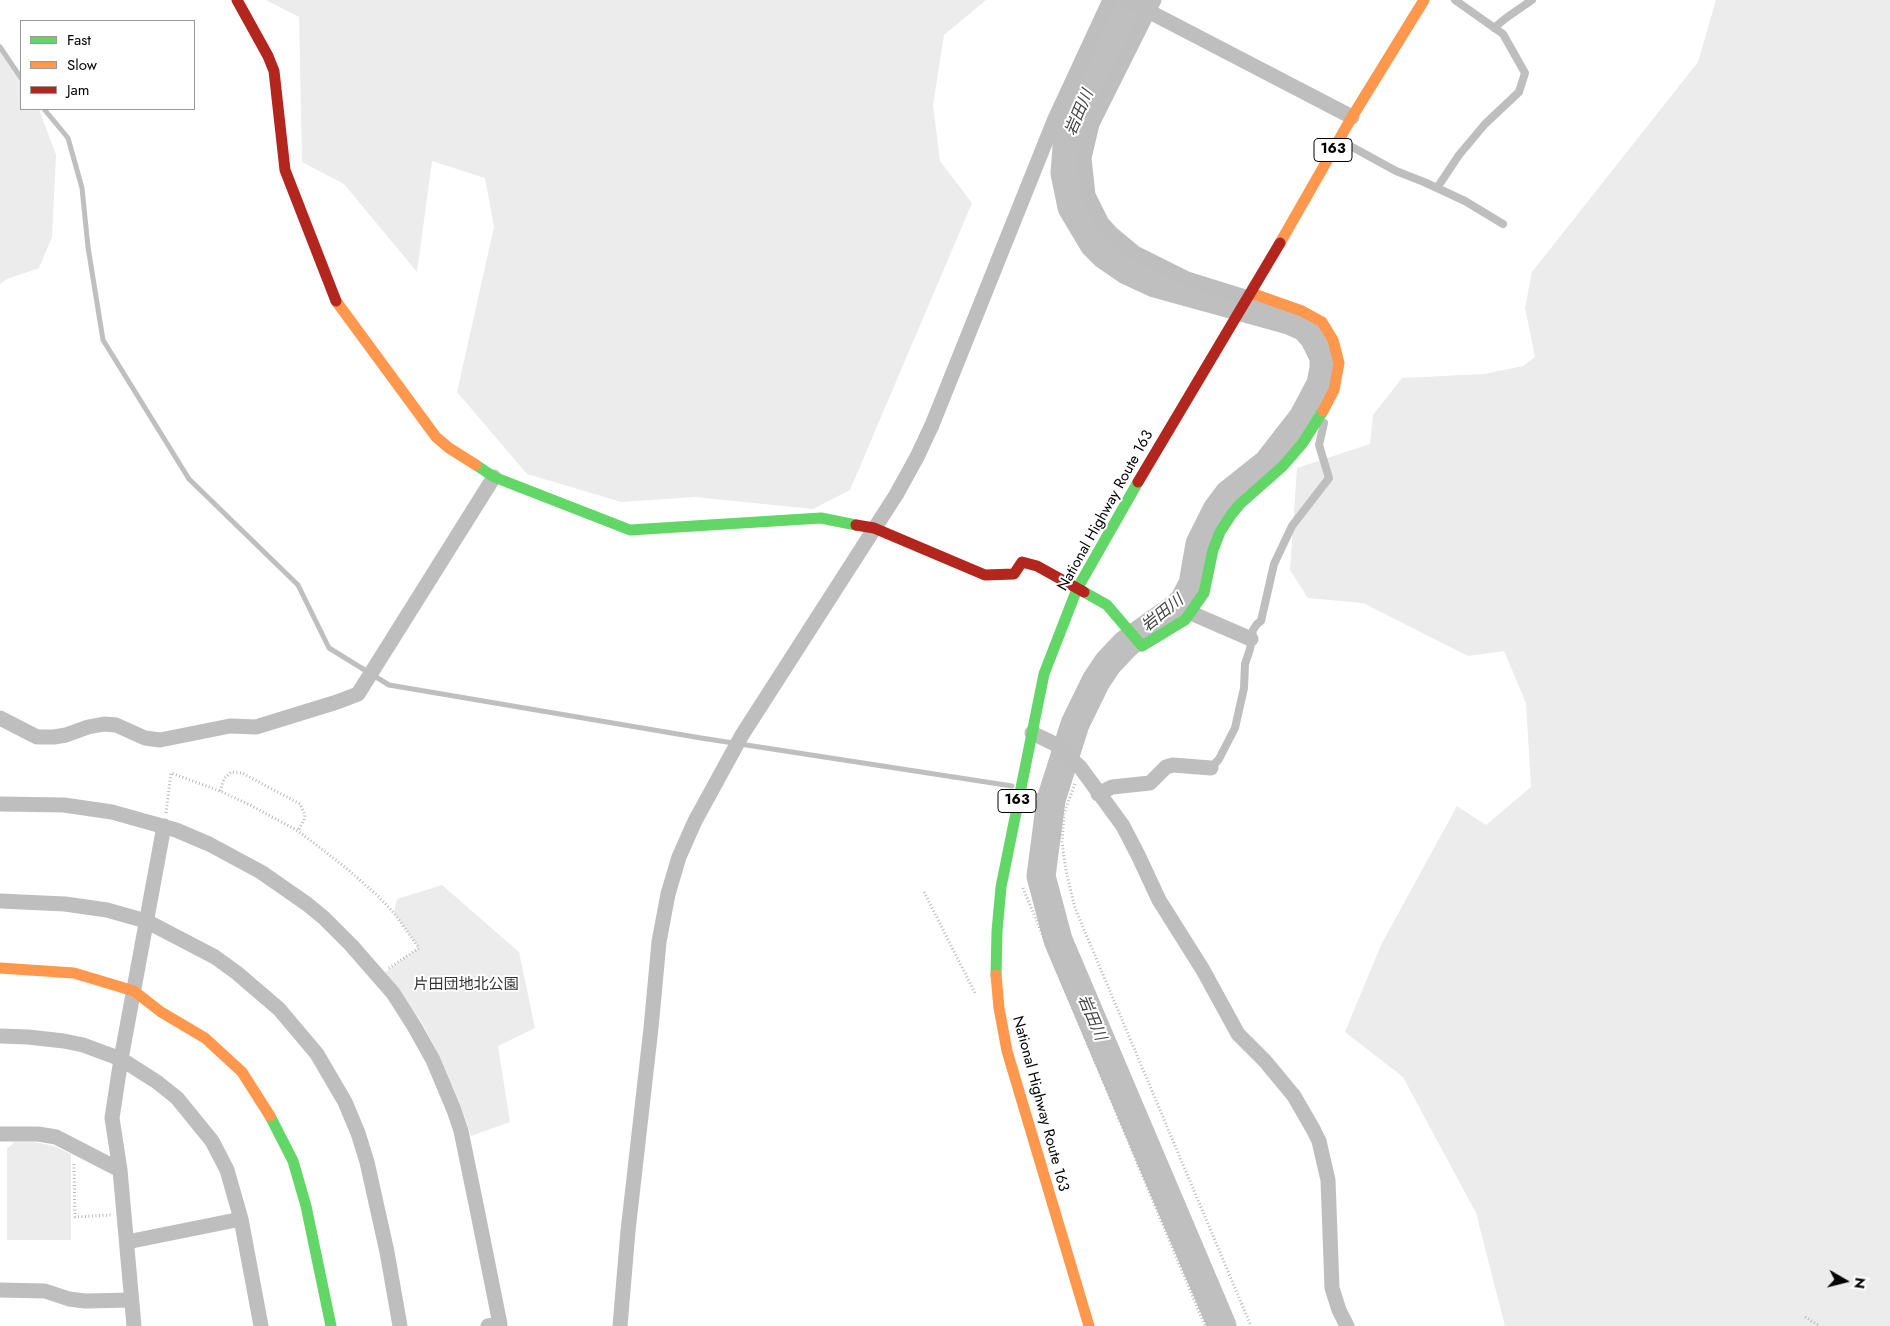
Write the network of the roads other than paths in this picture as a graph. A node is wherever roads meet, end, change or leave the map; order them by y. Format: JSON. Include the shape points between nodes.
{"nodes":[{"id":1,"x":237,"y":0,"type":"edge"},
{"id":2,"x":1110,"y":0,"type":"edge"},
{"id":3,"x":1127,"y":0,"type":"edge"},
{"id":4,"x":1424,"y":0,"type":"edge"},
{"id":5,"x":1455,"y":0,"type":"edge"},
{"id":6,"x":1532,"y":0,"type":"edge"},
{"id":7,"x":1148,"y":7,"type":"edge"},
{"id":8,"x":1494,"y":28,"type":"junction"},
{"id":9,"x":1352,"y":117,"type":"junction"},
{"id":10,"x":1339,"y":140,"type":"junction"},
{"id":11,"x":1437,"y":188,"type":"junction"},
{"id":12,"x":1503,"y":224,"type":"dead end"},
{"id":13,"x":1248,"y":298,"type":"junction"},
{"id":14,"x":1326,"y":407,"type":"junction"},
{"id":15,"x":494,"y":477,"type":"junction"},
{"id":16,"x":874,"y":528,"type":"junction"},
{"id":17,"x":1077,"y":589,"type":"junction"},
{"id":18,"x":1191,"y":612,"type":"junction"},
{"id":19,"x":1251,"y":639,"type":"junction"},
{"id":20,"x":0,"y":718,"type":"edge"},
{"id":21,"x":1032,"y":733,"type":"junction"},
{"id":22,"x":1210,"y":768,"type":"joint"},
{"id":23,"x":1098,"y":794,"type":"junction"},
{"id":24,"x":0,"y":804,"type":"edge"},
{"id":25,"x":164,"y":826,"type":"junction"},
{"id":26,"x":0,"y":901,"type":"edge"},
{"id":27,"x":146,"y":921,"type":"junction"},
{"id":28,"x":0,"y":968,"type":"edge"},
{"id":29,"x":134,"y":991,"type":"junction"},
{"id":30,"x":0,"y":1036,"type":"edge"},
{"id":31,"x":121,"y":1059,"type":"junction"},
{"id":32,"x":0,"y":1134,"type":"edge"},
{"id":33,"x":120,"y":1170,"type":"junction"},
{"id":34,"x":241,"y":1219,"type":"junction"},
{"id":35,"x":127,"y":1242,"type":"junction"},
{"id":36,"x":0,"y":1290,"type":"edge"},
{"id":37,"x":131,"y":1300,"type":"junction"},
{"id":38,"x":134,"y":1326,"type":"edge"},
{"id":39,"x":261,"y":1326,"type":"edge"},
{"id":40,"x":331,"y":1326,"type":"edge"},
{"id":41,"x":400,"y":1326,"type":"edge"},
{"id":42,"x":488,"y":1326,"type":"edge"},
{"id":43,"x":620,"y":1326,"type":"edge"},
{"id":44,"x":1089,"y":1326,"type":"edge"},
{"id":45,"x":1347,"y":1326,"type":"edge"}],
"edges":[{"from":1,"to":15,"type":"main road","via":[[274,71],[285,170],[335,300],[436,437]]},
{"from":2,"to":16,"type":"street","via":[[1054,121],[932,425],[896,496]]},
{"from":3,"to":7,"type":"street"},
{"from":4,"to":9,"type":"main road","name":"National Highway Route 163","number":"163"},
{"from":5,"to":8,"type":"lane"},
{"from":6,"to":8,"type":"lane"},
{"from":7,"to":9,"type":"street"},
{"from":7,"to":13,"type":"street","via":[[1092,124],[1084,158],[1088,195],[1102,223],[1135,253],[1187,279]]},
{"from":8,"to":11,"type":"lane","via":[[1503,34],[1524,73],[1519,92],[1480,130]]},
{"from":9,"to":10,"type":"main road","name":"National Highway Route 163","number":"163"},
{"from":10,"to":11,"type":"lane"},
{"from":10,"to":13,"type":"main road","name":"National Highway Route 163","number":"163"},
{"from":11,"to":12,"type":"lane"},
{"from":13,"to":14,"type":"main road","via":[[1308,314],[1328,330],[1339,363],[1334,390]]},
{"from":13,"to":17,"type":"main road","name":"National Highway Route 163","number":"163"},
{"from":14,"to":18,"type":"main road","via":[[1313,430],[1283,466],[1231,515],[1213,550],[1204,593]]},
{"from":14,"to":19,"type":"lane","via":[[1319,445],[1329,478],[1292,526],[1274,564],[1262,621],[1253,630]]},
{"from":15,"to":16,"type":"main road","via":[[630,530],[821,518]]},
{"from":15,"to":20,"type":"street","via":[[358,694],[256,727],[230,726],[160,740],[104,724],[66,735],[37,737]]},
{"from":16,"to":17,"type":"main road","via":[[985,575],[1014,574],[1022,562],[1037,566]]},
{"from":16,"to":43,"type":"street","via":[[742,735],[679,857],[659,942]]},
{"from":17,"to":18,"type":"main road","via":[[1107,605],[1142,646],[1185,620]]},
{"from":17,"to":21,"type":"main road","name":"National Highway Route 163","number":"163","via":[[1044,674]]},
{"from":18,"to":19,"type":"street"},
{"from":19,"to":22,"type":"lane","via":[[1235,728],[1219,759]]},
{"from":21,"to":23,"type":"street","via":[[1055,744],[1081,769]]},
{"from":21,"to":44,"type":"main road","name":"National Highway Route 163","number":"163","via":[[1004,873],[996,973],[1006,1042]]},
{"from":22,"to":23,"type":"street","via":[[1173,765],[1162,770],[1150,783],[1112,787]]},
{"from":23,"to":45,"type":"street","via":[[1122,826],[1159,900],[1238,1034],[1294,1096],[1314,1128],[1328,1180],[1332,1288]]},
{"from":24,"to":25,"type":"street","via":[[64,805],[112,812]]},
{"from":25,"to":27,"type":"street"},
{"from":25,"to":42,"type":"street","via":[[209,844],[291,892],[324,918],[393,993],[433,1060],[456,1117],[500,1324]]},
{"from":26,"to":27,"type":"street","via":[[82,906]]},
{"from":27,"to":29,"type":"street"},
{"from":27,"to":41,"type":"street","via":[[198,947],[237,972],[279,1009],[317,1054],[345,1102],[367,1162]]},
{"from":28,"to":29,"type":"main road","via":[[74,973]]},
{"from":29,"to":31,"type":"street"},
{"from":29,"to":40,"type":"main road","via":[[161,1012],[205,1038],[242,1072],[266,1108],[293,1161],[306,1206]]},
{"from":30,"to":31,"type":"street","via":[[64,1041]]},
{"from":31,"to":33,"type":"street","via":[[112,1118]]},
{"from":31,"to":34,"type":"street","via":[[176,1098],[212,1141],[227,1170]]},
{"from":32,"to":33,"type":"street","via":[[56,1137]]},
{"from":33,"to":35,"type":"street"},
{"from":34,"to":35,"type":"street"},
{"from":34,"to":39,"type":"street"},
{"from":35,"to":37,"type":"street"},
{"from":36,"to":37,"type":"street","via":[[45,1290],[85,1301]]},
{"from":37,"to":38,"type":"street"}]}
